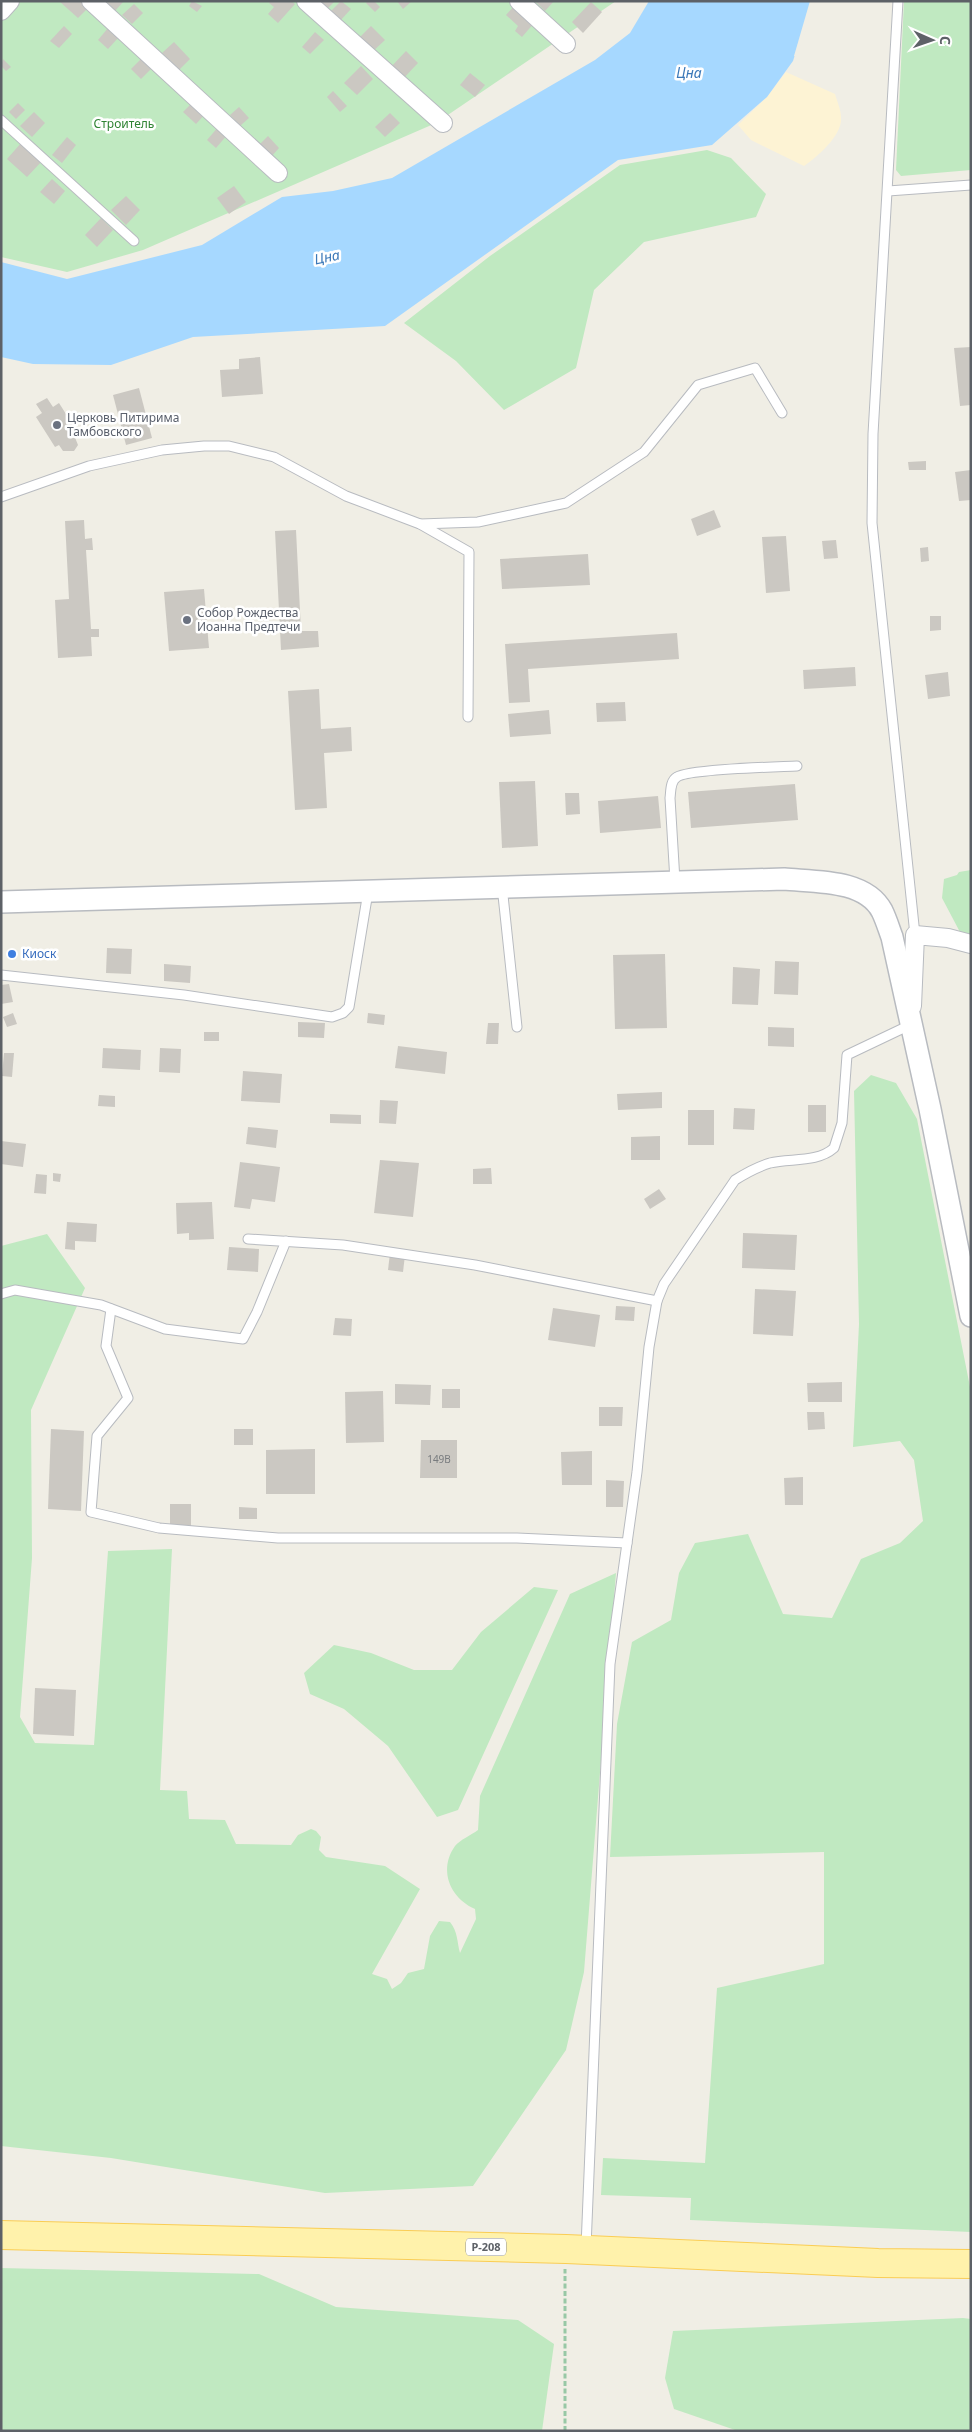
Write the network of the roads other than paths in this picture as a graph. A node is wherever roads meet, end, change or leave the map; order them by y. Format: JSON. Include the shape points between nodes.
{"nodes":[{"id":1,"x":10,"y":1,"type":"edge"},
{"id":2,"x":91,"y":1,"type":"edge"},
{"id":3,"x":306,"y":1,"type":"edge"},
{"id":4,"x":520,"y":1,"type":"edge"},
{"id":5,"x":898,"y":1,"type":"edge"},
{"id":6,"x":1,"y":11,"type":"edge"},
{"id":7,"x":566,"y":44,"type":"dead end"},
{"id":8,"x":1,"y":120,"type":"edge"},
{"id":9,"x":443,"y":124,"type":"dead end"},
{"id":10,"x":278,"y":173,"type":"dead end"},
{"id":11,"x":971,"y":185,"type":"edge"},
{"id":12,"x":888,"y":191,"type":"junction"},
{"id":13,"x":134,"y":240,"type":"dead end"},
{"id":14,"x":782,"y":413,"type":"dead end"},
{"id":15,"x":1,"y":497,"type":"edge"},
{"id":16,"x":420,"y":524,"type":"junction"},
{"id":17,"x":468,"y":717,"type":"dead end"},
{"id":18,"x":797,"y":766,"type":"dead end"},
{"id":19,"x":676,"y":881,"type":"junction"},
{"id":20,"x":502,"y":886,"type":"junction"},
{"id":21,"x":369,"y":889,"type":"junction"},
{"id":22,"x":1,"y":902,"type":"edge"},
{"id":23,"x":915,"y":934,"type":"junction"},
{"id":24,"x":971,"y":944,"type":"edge"},
{"id":25,"x":1,"y":975,"type":"edge"},
{"id":26,"x":912,"y":1024,"type":"junction"},
{"id":27,"x":517,"y":1027,"type":"dead end"},
{"id":28,"x":248,"y":1239,"type":"dead end"},
{"id":29,"x":286,"y":1241,"type":"junction"},
{"id":30,"x":1,"y":1294,"type":"edge"},
{"id":31,"x":657,"y":1301,"type":"junction"},
{"id":32,"x":111,"y":1309,"type":"junction"},
{"id":33,"x":971,"y":1316,"type":"edge"},
{"id":34,"x":627,"y":1543,"type":"junction"},
{"id":35,"x":1,"y":2235,"type":"edge"},
{"id":36,"x":576,"y":2249,"type":"junction"},
{"id":37,"x":971,"y":2264,"type":"edge"}],
"edges":[{"from":1,"to":6,"type":"street"},
{"from":2,"to":10,"type":"street"},
{"from":3,"to":9,"type":"street"},
{"from":4,"to":7,"type":"street"},
{"from":5,"to":12,"type":"lane"},
{"from":8,"to":13,"type":"lane"},
{"from":11,"to":12,"type":"lane"},
{"from":12,"to":23,"type":"lane","via":[[872,523]]},
{"from":14,"to":16,"type":"lane","via":[[755,368],[698,386],[644,452],[566,503],[478,522]]},
{"from":15,"to":16,"type":"lane","via":[[88,466],[162,450],[216,445],[274,457],[346,496]]},
{"from":16,"to":17,"type":"lane","via":[[469,552]]},
{"from":18,"to":19,"type":"lane","via":[[677,777],[671,784],[670,798]]},
{"from":19,"to":20,"type":"street"},
{"from":19,"to":26,"type":"street","via":[[784,879],[840,884],[866,894],[882,910],[892,937]]},
{"from":20,"to":21,"type":"street"},
{"from":20,"to":27,"type":"lane"},
{"from":21,"to":22,"type":"street"},
{"from":21,"to":25,"type":"lane","via":[[349,1007],[332,1017]]},
{"from":23,"to":24,"type":"street"},
{"from":23,"to":26,"type":"street"},
{"from":26,"to":31,"type":"lane","via":[[847,1055],[842,1123],[834,1148],[818,1157],[771,1163],[735,1180],[664,1284]]},
{"from":26,"to":33,"type":"street"},
{"from":28,"to":29,"type":"lane"},
{"from":29,"to":31,"type":"lane","via":[[344,1245],[475,1266]]},
{"from":29,"to":32,"type":"lane","via":[[243,1339],[165,1329]]},
{"from":30,"to":32,"type":"lane","via":[[16,1290]]},
{"from":31,"to":34,"type":"lane"},
{"from":32,"to":34,"type":"lane","via":[[106,1346],[128,1398],[97,1436],[91,1512],[160,1528],[278,1538],[517,1538]]},
{"from":34,"to":36,"type":"lane","via":[[610,1664]]},
{"from":35,"to":36,"type":"main road","number":"Р-208"},
{"from":36,"to":37,"type":"main road","number":"Р-208","via":[[878,2263]]}]}
